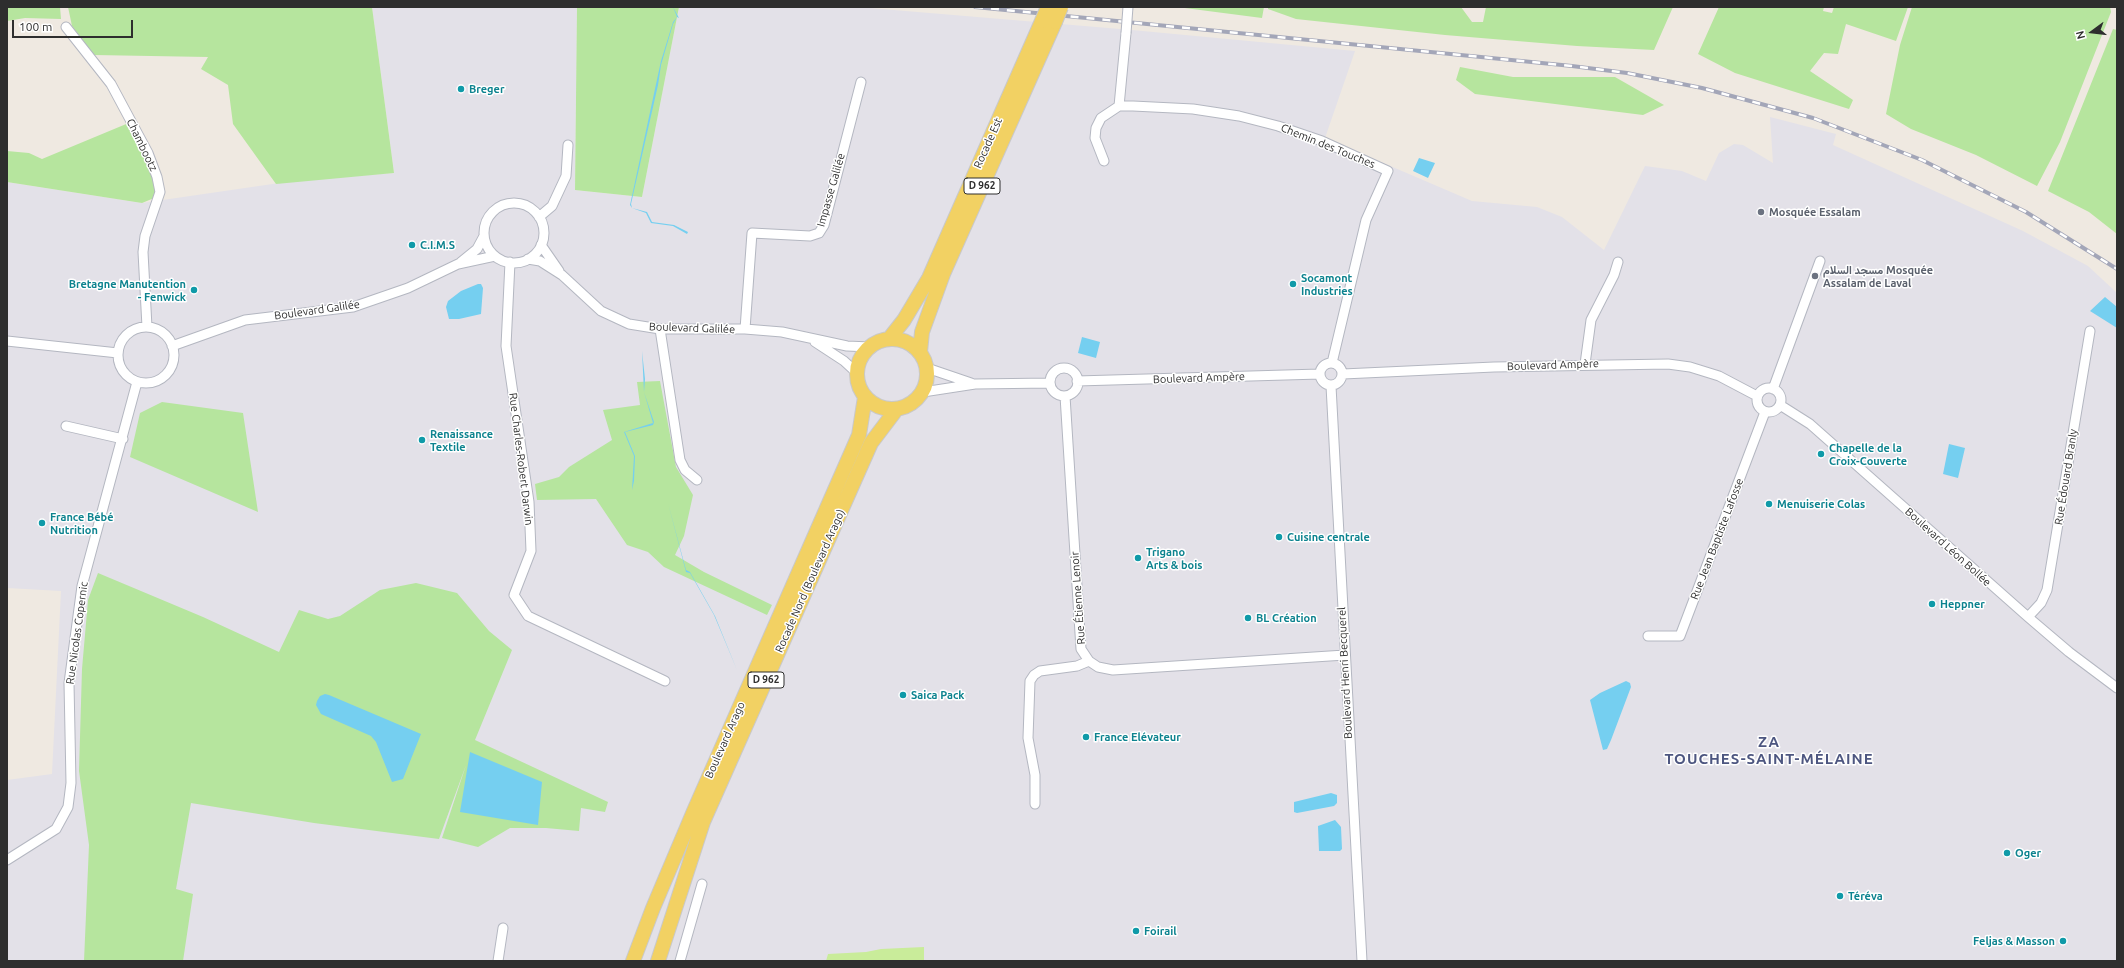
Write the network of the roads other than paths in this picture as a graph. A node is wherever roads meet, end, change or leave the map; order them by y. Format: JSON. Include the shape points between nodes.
{"nodes":[{"id":1,"x":1048,"y":7,"type":"edge"},
{"id":2,"x":1061,"y":7,"type":"edge"},
{"id":3,"x":1128,"y":7,"type":"edge"},
{"id":4,"x":1048,"y":21,"type":"junction"},
{"id":5,"x":66,"y":27,"type":"dead end"},
{"id":6,"x":861,"y":82,"type":"dead end"},
{"id":7,"x":1120,"y":106,"type":"junction"},
{"id":8,"x":568,"y":146,"type":"dead end"},
{"id":9,"x":1104,"y":161,"type":"dead end"},
{"id":10,"x":539,"y":217,"type":"junction"},
{"id":11,"x":484,"y":236,"type":"junction"},
{"id":12,"x":541,"y":245,"type":"junction"},
{"id":13,"x":495,"y":256,"type":"junction"},
{"id":14,"x":528,"y":259,"type":"junction"},
{"id":15,"x":1820,"y":261,"type":"dead end"},
{"id":16,"x":510,"y":262,"type":"junction"},
{"id":17,"x":1618,"y":262,"type":"dead end"},
{"id":18,"x":458,"y":264,"type":"junction"},
{"id":19,"x":562,"y":275,"type":"junction"},
{"id":20,"x":147,"y":327,"type":"junction"},
{"id":21,"x":660,"y":329,"type":"junction"},
{"id":22,"x":745,"y":329,"type":"junction"},
{"id":23,"x":2090,"y":331,"type":"dead end"},
{"id":24,"x":889,"y":339,"type":"junction"},
{"id":25,"x":813,"y":340,"type":"junction"},
{"id":26,"x":7,"y":341,"type":"edge"},
{"id":27,"x":172,"y":346,"type":"junction"},
{"id":28,"x":870,"y":347,"type":"junction"},
{"id":29,"x":920,"y":352,"type":"junction"},
{"id":30,"x":118,"y":353,"type":"junction"},
{"id":31,"x":1332,"y":363,"type":"junction"},
{"id":32,"x":1585,"y":364,"type":"junction"},
{"id":33,"x":927,"y":368,"type":"junction"},
{"id":34,"x":857,"y":373,"type":"junction"},
{"id":35,"x":1320,"y":374,"type":"junction"},
{"id":36,"x":1343,"y":374,"type":"junction"},
{"id":37,"x":137,"y":382,"type":"junction"},
{"id":38,"x":1077,"y":382,"type":"junction"},
{"id":39,"x":1050,"y":383,"type":"junction"},
{"id":40,"x":975,"y":384,"type":"junction"},
{"id":41,"x":1331,"y":386,"type":"junction"},
{"id":42,"x":1773,"y":389,"type":"junction"},
{"id":43,"x":923,"y":392,"type":"junction"},
{"id":44,"x":1065,"y":396,"type":"junction"},
{"id":45,"x":1757,"y":396,"type":"junction"},
{"id":46,"x":865,"y":397,"type":"junction"},
{"id":47,"x":1780,"y":405,"type":"junction"},
{"id":48,"x":896,"y":410,"type":"junction"},
{"id":49,"x":1765,"y":412,"type":"junction"},
{"id":50,"x":66,"y":426,"type":"dead end"},
{"id":51,"x":123,"y":439,"type":"junction"},
{"id":52,"x":697,"y":480,"type":"dead end"},
{"id":53,"x":2028,"y":617,"type":"junction"},
{"id":54,"x":1648,"y":636,"type":"dead end"},
{"id":55,"x":1345,"y":655,"type":"junction"},
{"id":56,"x":1089,"y":660,"type":"junction"},
{"id":57,"x":665,"y":681,"type":"dead end"},
{"id":58,"x":2117,"y":688,"type":"edge"},
{"id":59,"x":1035,"y":804,"type":"dead end"},
{"id":60,"x":7,"y":860,"type":"edge"},
{"id":61,"x":674,"y":861,"type":"junction"},
{"id":62,"x":702,"y":884,"type":"dead end"},
{"id":63,"x":503,"y":928,"type":"dead end"},
{"id":64,"x":498,"y":961,"type":"edge"},
{"id":65,"x":633,"y":961,"type":"edge"},
{"id":66,"x":643,"y":961,"type":"edge"},
{"id":67,"x":658,"y":961,"type":"edge"},
{"id":68,"x":680,"y":961,"type":"edge"},
{"id":69,"x":1362,"y":961,"type":"edge"}],
"edges":[{"from":1,"to":4,"type":"main road","name":"Rocade Est","number":"D 962","bridge":true},
{"from":2,"to":4,"type":"main road","number":"D 962","bridge":true},
{"from":3,"to":7,"type":"street","bridge":true},
{"from":4,"to":24,"type":"main road","name":"Rocade Est","number":"D 962","via":[[929,278],[904,320]]},
{"from":4,"to":29,"type":"main road","number":"D 962","via":[[944,274],[922,332]]},
{"from":5,"to":20,"type":"street","name":"Chambootz","via":[[111,84],[148,153],[157,177],[160,192],[145,236],[143,252]]},
{"from":6,"to":22,"type":"street","name":"Impasse Galilée","via":[[824,225],[819,233],[810,236],[752,233]]},
{"from":7,"to":9,"type":"street","via":[[1101,118],[1096,128],[1095,138]]},
{"from":7,"to":31,"type":"street","name":"Chemin des Touches","via":[[1193,109],[1239,116],[1322,141],[1388,171],[1366,220]]},
{"from":8,"to":10,"type":"street","via":[[566,176],[552,206]]},
{"from":10,"to":11,"type":"street","via":[[525,205],[507,204],[498,207],[486,221]]},
{"from":10,"to":12,"type":"street","via":[[544,235]]},
{"from":11,"to":13,"type":"street"},
{"from":11,"to":18,"type":"street","name":"Boulevard Galilée","via":[[477,249]]},
{"from":12,"to":14,"type":"street"},
{"from":12,"to":19,"type":"street","name":"Boulevard Galilée"},
{"from":13,"to":16,"type":"street"},
{"from":13,"to":18,"type":"street","name":"Boulevard Galilée"},
{"from":14,"to":16,"type":"street"},
{"from":14,"to":19,"type":"street","name":"Boulevard Galilée","via":[[540,260]]},
{"from":15,"to":42,"type":"street"},
{"from":16,"to":57,"type":"street","name":"Rue Charles-Robert Darwin","via":[[506,346],[529,502],[531,551],[514,595],[528,616]]},
{"from":17,"to":32,"type":"street","via":[[1591,320]]},
{"from":18,"to":27,"type":"street","name":"Boulevard Galilée","via":[[408,288],[353,307],[245,320]]},
{"from":19,"to":21,"type":"street","name":"Boulevard Galilée","via":[[601,311],[630,324]]},
{"from":20,"to":27,"type":"street","via":[[167,336]]},
{"from":20,"to":30,"type":"street","via":[[134,330],[124,337]]},
{"from":21,"to":22,"type":"street","name":"Boulevard Galilée"},
{"from":21,"to":52,"type":"street","via":[[680,460],[685,470]]},
{"from":22,"to":25,"type":"street","name":"Boulevard Galilée","via":[[782,332]]},
{"from":23,"to":53,"type":"street","name":"Rue Édouard Branly","via":[[2046,590],[2041,603]]},
{"from":24,"to":28,"type":"main road"},
{"from":24,"to":29,"type":"main road","via":[[911,344]]},
{"from":25,"to":28,"type":"street","name":"Boulevard Galilée"},
{"from":25,"to":34,"type":"street","name":"Boulevard Galilée"},
{"from":26,"to":30,"type":"street"},
{"from":27,"to":37,"type":"street","via":[[173,363],[169,371],[155,382]]},
{"from":28,"to":34,"type":"main road","via":[[860,359]]},
{"from":29,"to":33,"type":"main road"},
{"from":30,"to":37,"type":"street","via":[[123,371]]},
{"from":31,"to":35,"type":"street","via":[[1325,364]]},
{"from":31,"to":36,"type":"street","via":[[1338,365]]},
{"from":32,"to":36,"type":"street","name":"Boulevard Ampère"},
{"from":32,"to":45,"type":"street","name":"Boulevard Ampère","via":[[1639,363],[1690,367],[1719,376]]},
{"from":33,"to":40,"type":"street"},
{"from":33,"to":43,"type":"main road","via":[[927,382]]},
{"from":34,"to":46,"type":"main road","via":[[859,388]]},
{"from":35,"to":38,"type":"street","name":"Boulevard Ampère"},
{"from":35,"to":41,"type":"street","via":[[1325,383]]},
{"from":36,"to":41,"type":"street","via":[[1338,383]]},
{"from":37,"to":51,"type":"street","name":"Rue Nicolas Copernic"},
{"from":38,"to":39,"type":"street","via":[[1074,373],[1062,369],[1055,372]]},
{"from":38,"to":44,"type":"street","via":[[1075,390]]},
{"from":39,"to":40,"type":"street"},
{"from":39,"to":44,"type":"street","via":[[1054,391]]},
{"from":40,"to":43,"type":"street"},
{"from":41,"to":55,"type":"street","name":"Boulevard Henri Becquerel"},
{"from":42,"to":45,"type":"street","via":[[1765,388]]},
{"from":42,"to":47,"type":"street","via":[[1781,398]]},
{"from":43,"to":48,"type":"main road","via":[[907,407]]},
{"from":44,"to":56,"type":"street","name":"Rue Étienne Lenoir","via":[[1081,649]]},
{"from":45,"to":49,"type":"street","via":[[1757,404]]},
{"from":46,"to":48,"type":"main road","via":[[874,405]]},
{"from":46,"to":61,"type":"main road","name":"Boulevard Arago","number":"D 962","via":[[859,435]]},
{"from":47,"to":49,"type":"street","via":[[1772,412]]},
{"from":47,"to":53,"type":"street","name":"Boulevard Léon Bollée","via":[[1810,424]]},
{"from":48,"to":67,"type":"main road","name":"Rocade Nord (Boulevard Arago)","number":"D 962","via":[[871,443],[703,822]]},
{"from":49,"to":54,"type":"street","name":"Rue Jean Baptiste Lafosse","via":[[1680,636]]},
{"from":50,"to":51,"type":"street"},
{"from":51,"to":60,"type":"street","name":"Rue Nicolas Copernic","via":[[82,586],[68,683],[71,783],[68,807],[56,830]]},
{"from":53,"to":58,"type":"street","name":"Boulevard Léon Bollée","via":[[2068,652]]},
{"from":55,"to":56,"type":"street","name":"Rue Étienne Lenoir","via":[[1114,670],[1098,668]]},
{"from":55,"to":69,"type":"street","name":"Boulevard Henri Becquerel"},
{"from":56,"to":59,"type":"street","via":[[1077,666],[1040,672],[1030,681],[1028,738],[1035,775]]},
{"from":61,"to":65,"type":"main road"},
{"from":61,"to":66,"type":"main road","number":"D 962"},
{"from":62,"to":68,"type":"street"},
{"from":63,"to":64,"type":"street"}]}
